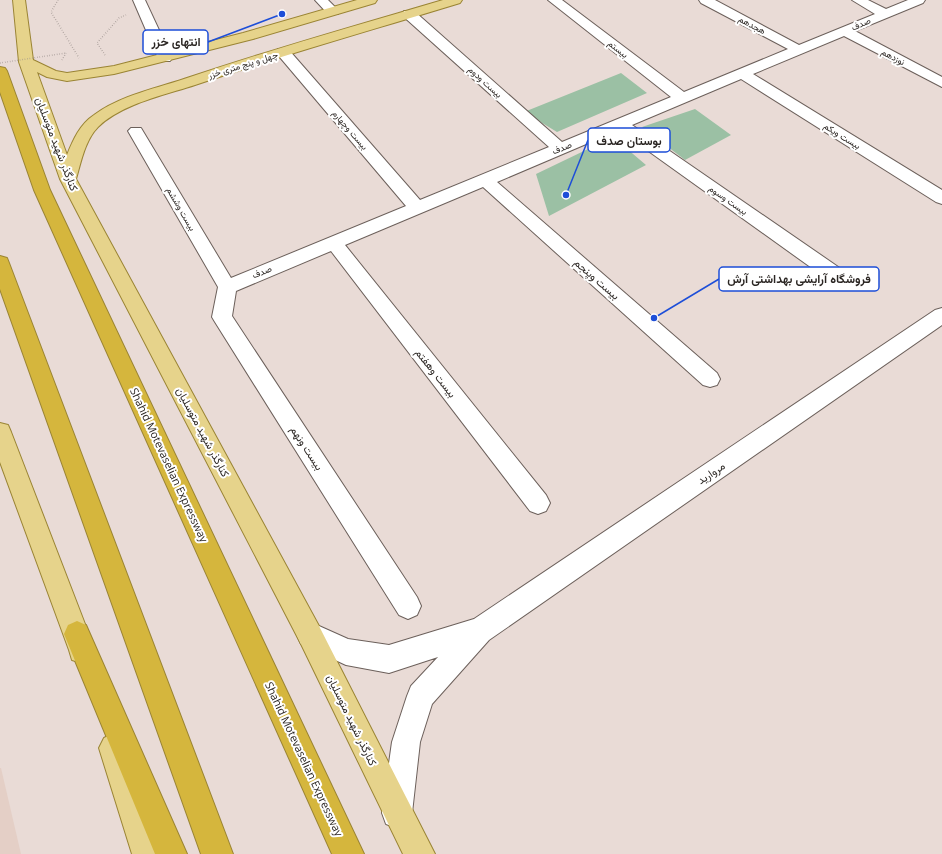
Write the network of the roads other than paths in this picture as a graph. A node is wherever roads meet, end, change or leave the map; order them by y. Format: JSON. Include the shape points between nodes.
{"nodes":[{"id":1,"x":19,"y":0,"type":"edge"},
{"id":2,"x":321,"y":0,"type":"edge"},
{"id":3,"x":371,"y":0,"type":"edge"},
{"id":4,"x":456,"y":0,"type":"edge"},
{"id":5,"x":554,"y":0,"type":"edge"},
{"id":6,"x":705,"y":0,"type":"edge"},
{"id":7,"x":858,"y":0,"type":"edge"},
{"id":8,"x":919,"y":0,"type":"edge"},
{"id":9,"x":141,"y":3,"type":"edge"},
{"id":10,"x":333,"y":11,"type":"junction"},
{"id":11,"x":409,"y":14,"type":"junction"},
{"id":12,"x":885,"y":14,"type":"junction"},
{"id":13,"x":844,"y":31,"type":"junction"},
{"id":14,"x":248,"y":36,"type":"junction"},
{"id":15,"x":799,"y":50,"type":"junction"},
{"id":16,"x":284,"y":52,"type":"junction"},
{"id":17,"x":165,"y":58,"type":"junction"},
{"id":18,"x":26,"y":62,"type":"junction"},
{"id":19,"x":0,"y":71,"type":"edge"},
{"id":20,"x":219,"y":72,"type":"junction"},
{"id":21,"x":742,"y":74,"type":"junction"},
{"id":22,"x":942,"y":83,"type":"edge"},
{"id":23,"x":682,"y":98,"type":"junction"},
{"id":24,"x":620,"y":124,"type":"junction"},
{"id":25,"x":136,"y":131,"type":"dead end"},
{"id":26,"x":560,"y":149,"type":"junction"},
{"id":27,"x":68,"y":179,"type":"junction"},
{"id":28,"x":484,"y":180,"type":"junction"},
{"id":29,"x":942,"y":198,"type":"edge"},
{"id":30,"x":417,"y":208,"type":"junction"},
{"id":31,"x":334,"y":243,"type":"junction"},
{"id":32,"x":0,"y":263,"type":"edge"},
{"id":33,"x":837,"y":276,"type":"dead end"},
{"id":34,"x":227,"y":287,"type":"junction"},
{"id":35,"x":942,"y":315,"type":"edge"},
{"id":36,"x":710,"y":379,"type":"dead end"},
{"id":37,"x":0,"y":432,"type":"edge"},
{"id":38,"x":538,"y":503,"type":"dead end"},
{"id":39,"x":408,"y":606,"type":"dead end"},
{"id":40,"x":480,"y":631,"type":"junction"},
{"id":41,"x":77,"y":634,"type":"junction"},
{"id":42,"x":310,"y":635,"type":"junction"},
{"id":43,"x":398,"y":813,"type":"junction"},
{"id":44,"x":148,"y":854,"type":"edge"},
{"id":45,"x":171,"y":854,"type":"edge"},
{"id":46,"x":217,"y":854,"type":"edge"},
{"id":47,"x":348,"y":854,"type":"edge"},
{"id":48,"x":419,"y":854,"type":"edge"}],
"edges":[{"from":1,"to":18,"type":"main road","name":"کنارگذر شهید متوسلیان"},
{"from":2,"to":10,"type":"street"},
{"from":3,"to":10,"type":"main road"},
{"from":4,"to":11,"type":"main road","name":"چهل و پنج متری خزر"},
{"from":5,"to":23,"type":"street","name":"بیستم"},
{"from":6,"to":15,"type":"street","name":"هجدهم"},
{"from":7,"to":12,"type":"street"},
{"from":8,"to":12,"type":"street","name":"صدف"},
{"from":9,"to":17,"type":"street"},
{"from":10,"to":14,"type":"main road"},
{"from":11,"to":16,"type":"main road","name":"چهل و پنج متری خزر"},
{"from":11,"to":26,"type":"street","name":"بیست ودوم"},
{"from":12,"to":13,"type":"street","name":"صدف"},
{"from":13,"to":15,"type":"street","name":"صدف"},
{"from":13,"to":22,"type":"street","name":"نوزدهم"},
{"from":14,"to":17,"type":"main road"},
{"from":14,"to":20,"type":"main road","via":[[192,56],[186,62],[186,68],[191,73]]},
{"from":15,"to":21,"type":"street","name":"صدف"},
{"from":16,"to":20,"type":"main road","name":"چهل و پنج متری خزر"},
{"from":16,"to":30,"type":"street","name":"بیست وچهارم"},
{"from":17,"to":18,"type":"main road","via":[[114,70],[67,77],[52,74]]},
{"from":18,"to":27,"type":"main road","name":"کنارگذر شهید متوسلیان"},
{"from":19,"to":47,"type":"highway","name":"Shahid Motevaselian Expressway","via":[[42,190]]},
{"from":20,"to":27,"type":"main road","name":"چهل و پنج متری خزر","via":[[144,98],[99,118],[83,134]]},
{"from":21,"to":23,"type":"street","name":"صدف"},
{"from":21,"to":29,"type":"street","name":"بیست ویکم"},
{"from":23,"to":24,"type":"street","name":"صدف"},
{"from":24,"to":26,"type":"street","name":"صدف"},
{"from":24,"to":33,"type":"street","name":"بیست وسوم"},
{"from":25,"to":34,"type":"street","name":"بیست وششم"},
{"from":26,"to":28,"type":"street","name":"صدف"},
{"from":27,"to":42,"type":"main road","name":"کنارگذر شهید متوسلیان"},
{"from":28,"to":30,"type":"street","name":"صدف"},
{"from":28,"to":36,"type":"street","name":"بیست وپنجم"},
{"from":30,"to":31,"type":"street","name":"صدف"},
{"from":31,"to":34,"type":"street","name":"صدف"},
{"from":31,"to":38,"type":"street","name":"بیست وهفتم"},
{"from":32,"to":46,"type":"highway"},
{"from":34,"to":39,"type":"street","name":"بیست ونهم","via":[[222,316]]},
{"from":35,"to":40,"type":"street","name":"مروارید"},
{"from":37,"to":41,"type":"main road"},
{"from":40,"to":42,"type":"street","via":[[389,659],[346,652]]},
{"from":40,"to":43,"type":"street","via":[[421,696],[406,742]]},
{"from":41,"to":44,"type":"main road"},
{"from":41,"to":45,"type":"highway"},
{"from":42,"to":43,"type":"main road","name":"کنارگذر شهید متوسلیان"},
{"from":43,"to":48,"type":"main road","name":"کنارگذر شهید متوسلیان"}]}
